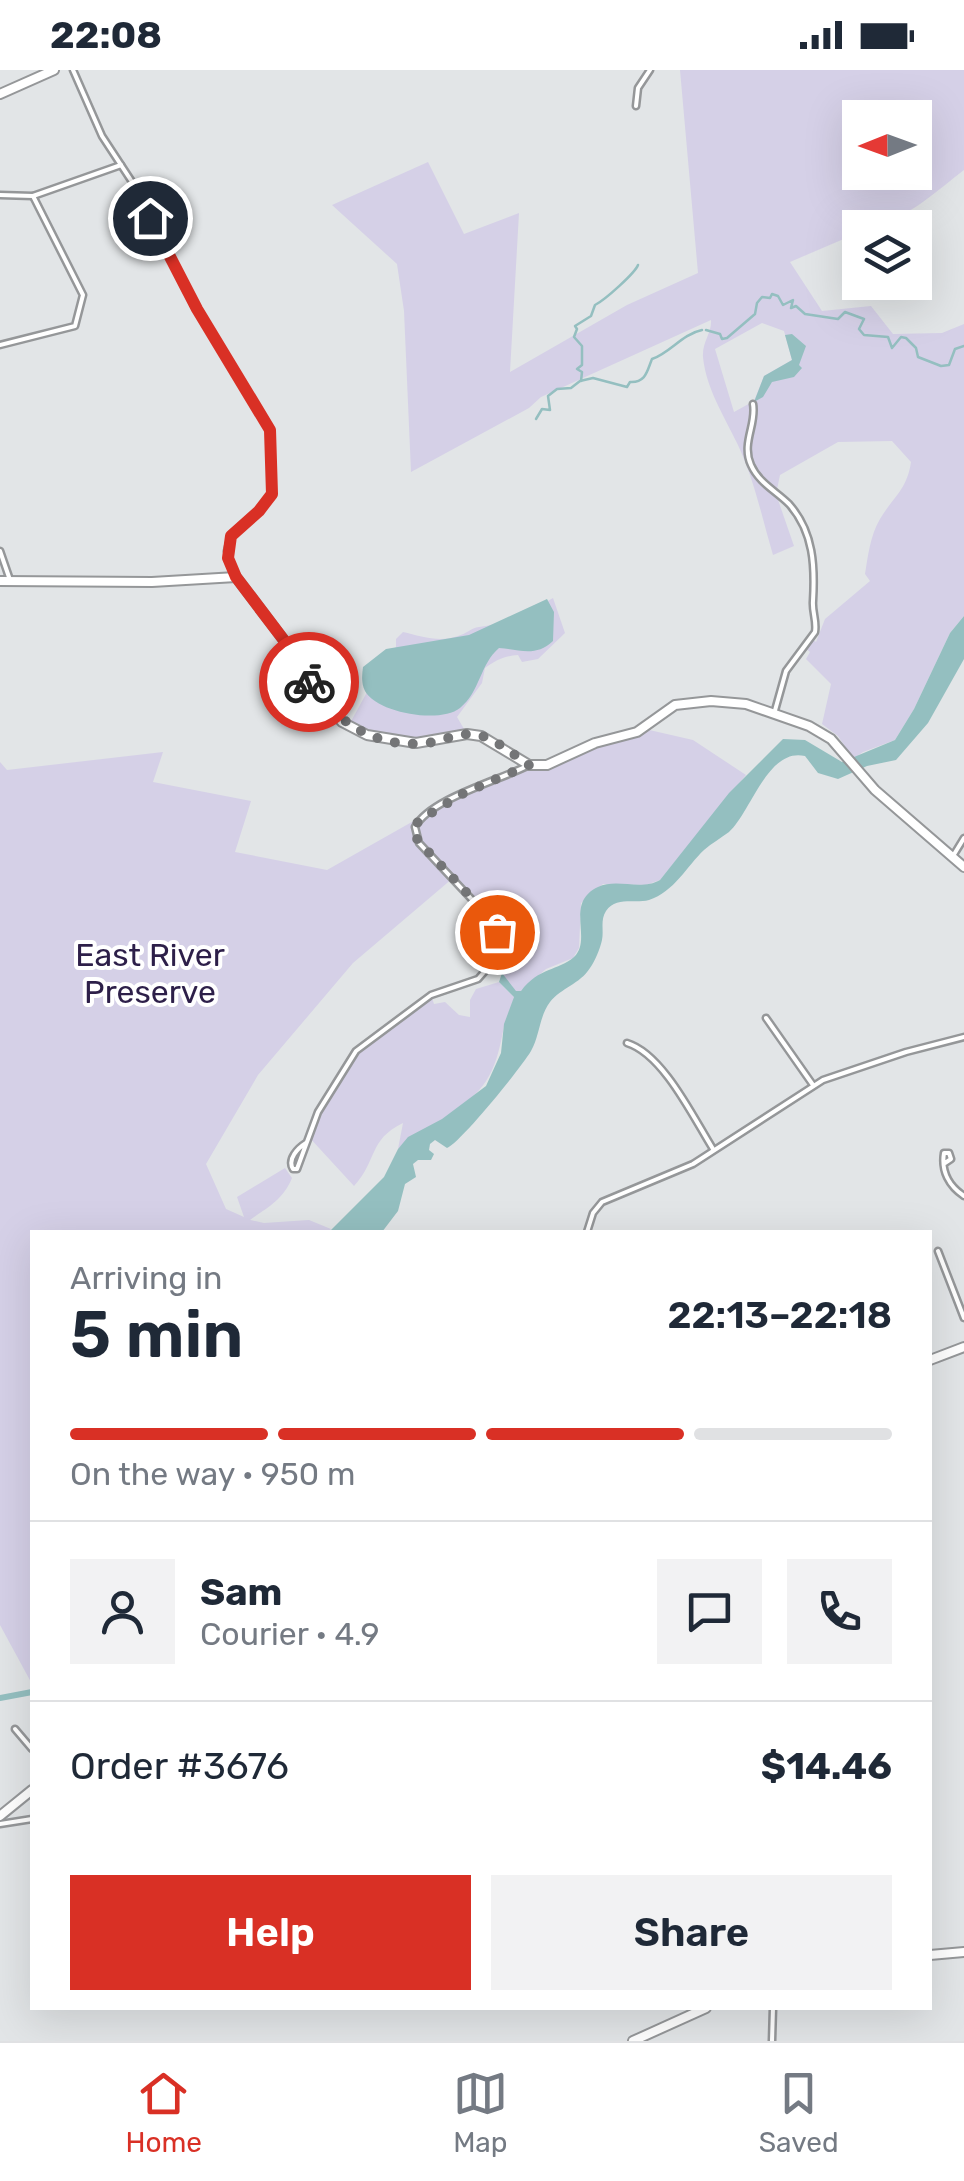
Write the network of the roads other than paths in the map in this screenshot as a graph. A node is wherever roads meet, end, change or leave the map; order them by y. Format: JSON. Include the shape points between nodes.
{"nodes":[{"id":1,"x":54,"y":70,"type":"edge"},
{"id":2,"x":73,"y":70,"type":"edge"},
{"id":3,"x":650,"y":70,"type":"edge"},
{"id":4,"x":0,"y":94,"type":"edge"},
{"id":5,"x":636,"y":106,"type":"dead end"},
{"id":6,"x":121,"y":165,"type":"junction"},
{"id":7,"x":0,"y":195,"type":"edge"},
{"id":8,"x":33,"y":196,"type":"junction"},
{"id":9,"x":0,"y":345,"type":"edge"},
{"id":10,"x":753,"y":404,"type":"dead end"},
{"id":11,"x":0,"y":551,"type":"edge"},
{"id":12,"x":236,"y":577,"type":"junction"},
{"id":13,"x":5,"y":580,"type":"edge"},
{"id":14,"x":774,"y":714,"type":"junction"},
{"id":15,"x":529,"y":765,"type":"junction"},
{"id":16,"x":964,"y":838,"type":"edge"},
{"id":17,"x":953,"y":857,"type":"junction"},
{"id":18,"x":964,"y":867,"type":"edge"},
{"id":19,"x":766,"y":1018,"type":"dead end"},
{"id":20,"x":964,"y":1038,"type":"edge"},
{"id":21,"x":627,"y":1042,"type":"dead end"},
{"id":22,"x":813,"y":1084,"type":"junction"},
{"id":23,"x":306,"y":1143,"type":"junction"},
{"id":24,"x":714,"y":1151,"type":"junction"},
{"id":25,"x":945,"y":1163,"type":"dead end"},
{"id":26,"x":964,"y":1196,"type":"edge"},
{"id":27,"x":588,"y":1230,"type":"edge"},
{"id":28,"x":938,"y":1251,"type":"dead end"},
{"id":29,"x":964,"y":1318,"type":"edge"},
{"id":30,"x":964,"y":1347,"type":"edge"},
{"id":31,"x":932,"y":1359,"type":"edge"},
{"id":32,"x":15,"y":1729,"type":"dead end"},
{"id":33,"x":30,"y":1747,"type":"edge"},
{"id":34,"x":30,"y":1792,"type":"edge"},
{"id":35,"x":0,"y":1816,"type":"edge"},
{"id":36,"x":30,"y":1820,"type":"edge"},
{"id":37,"x":0,"y":1824,"type":"edge"},
{"id":38,"x":964,"y":1952,"type":"edge"},
{"id":39,"x":932,"y":1955,"type":"edge"},
{"id":40,"x":702,"y":2010,"type":"edge"},
{"id":41,"x":773,"y":2010,"type":"edge"},
{"id":42,"x":633,"y":2041,"type":"edge"},
{"id":43,"x":772,"y":2041,"type":"edge"}],
"edges":[{"from":1,"to":4,"type":"street"},
{"from":2,"to":6,"type":"street"},
{"from":3,"to":5,"type":"street"},
{"from":6,"to":8,"type":"street"},
{"from":6,"to":12,"type":"street","via":[[270,430],[272,494],[231,536],[228,558]]},
{"from":7,"to":8,"type":"street"},
{"from":8,"to":9,"type":"street","via":[[83,295],[75,326]]},
{"from":10,"to":14,"type":"street","via":[[747,444],[752,466],[790,506],[816,568],[815,632],[786,670]]},
{"from":11,"to":13,"type":"street"},
{"from":12,"to":13,"type":"street"},
{"from":12,"to":15,"type":"street","via":[[326,705],[350,726],[416,744],[482,736]]},
{"from":14,"to":15,"type":"street","via":[[729,701],[675,706],[637,732],[547,765]]},
{"from":14,"to":17,"type":"street","via":[[831,738],[859,774]]},
{"from":15,"to":23,"type":"street","via":[[464,793],[415,827],[419,842],[493,922],[493,962],[478,979],[431,995],[356,1052]]},
{"from":16,"to":17,"type":"street"},
{"from":17,"to":18,"type":"street"},
{"from":19,"to":22,"type":"street"},
{"from":20,"to":22,"type":"street"},
{"from":21,"to":24,"type":"street","via":[[658,1065]]},
{"from":22,"to":24,"type":"street"},
{"from":23,"to":23,"type":"street","via":[[300,1164],[293,1169],[292,1160]]},
{"from":24,"to":27,"type":"street","via":[[602,1202]]},
{"from":25,"to":26,"type":"street","via":[[948,1182]]},
{"from":28,"to":29,"type":"street"},
{"from":30,"to":31,"type":"street"},
{"from":32,"to":33,"type":"street"},
{"from":34,"to":35,"type":"street"},
{"from":36,"to":37,"type":"street"},
{"from":38,"to":39,"type":"street"},
{"from":40,"to":42,"type":"street"},
{"from":41,"to":43,"type":"street"}]}
